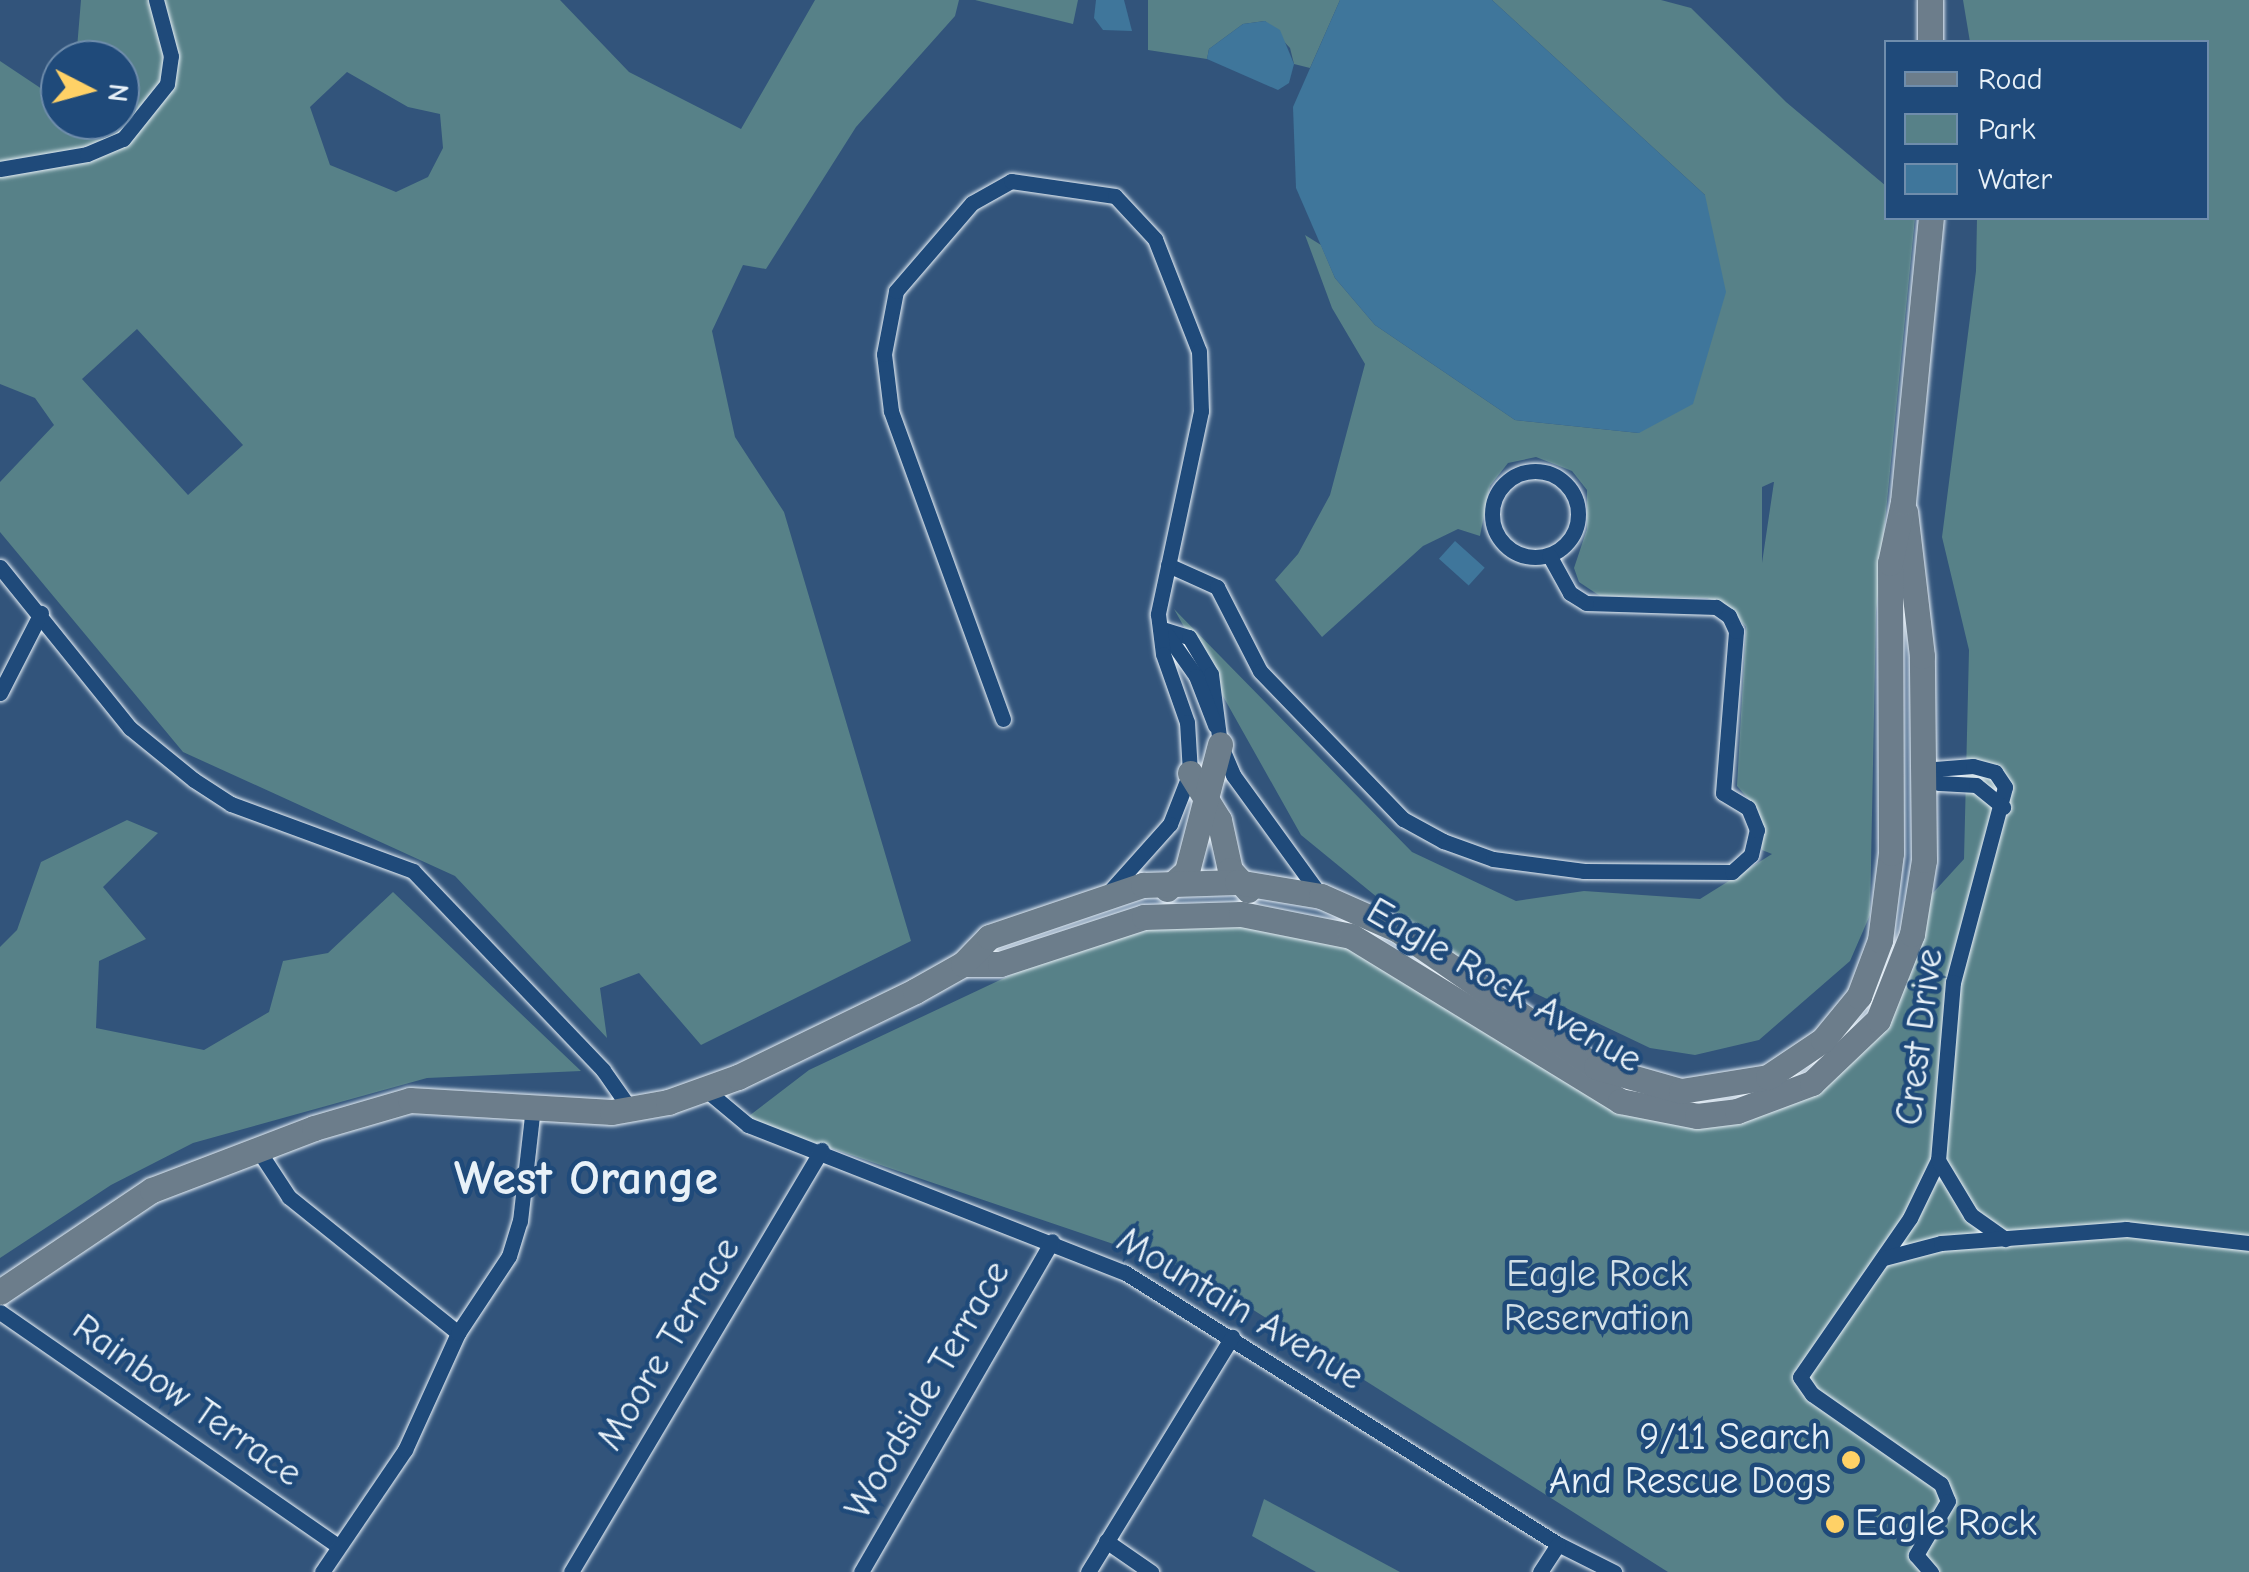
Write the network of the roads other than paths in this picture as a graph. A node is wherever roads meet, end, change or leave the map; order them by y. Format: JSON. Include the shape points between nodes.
{"nodes":[{"id":1,"x":156,"y":0,"type":"edge"},
{"id":2,"x":1930,"y":0,"type":"edge"},
{"id":3,"x":1930,"y":40,"type":"edge"},
{"id":4,"x":0,"y":170,"type":"edge"},
{"id":5,"x":1930,"y":220,"type":"edge"},
{"id":6,"x":1903,"y":502,"type":"junction"},
{"id":7,"x":1549,"y":555,"type":"junction"},
{"id":8,"x":1168,"y":565,"type":"junction"},
{"id":9,"x":0,"y":567,"type":"edge"},
{"id":10,"x":41,"y":613,"type":"junction"},
{"id":11,"x":1162,"y":629,"type":"junction"},
{"id":12,"x":1890,"y":648,"type":"junction"},
{"id":13,"x":0,"y":693,"type":"edge"},
{"id":14,"x":1003,"y":719,"type":"dead end"},
{"id":15,"x":1218,"y":736,"type":"junction"},
{"id":16,"x":1922,"y":770,"type":"junction"},
{"id":17,"x":1190,"y":773,"type":"junction"},
{"id":18,"x":1889,"y":783,"type":"junction"},
{"id":19,"x":1208,"y":804,"type":"junction"},
{"id":20,"x":1179,"y":882,"type":"junction"},
{"id":21,"x":1237,"y":882,"type":"junction"},
{"id":22,"x":1109,"y":891,"type":"junction"},
{"id":23,"x":1322,"y":896,"type":"junction"},
{"id":24,"x":1333,"y":930,"type":"junction"},
{"id":25,"x":1010,"y":958,"type":"junction"},
{"id":26,"x":962,"y":964,"type":"junction"},
{"id":27,"x":706,"y":1090,"type":"junction"},
{"id":28,"x":533,"y":1108,"type":"junction"},
{"id":29,"x":630,"y":1110,"type":"junction"},
{"id":30,"x":258,"y":1150,"type":"junction"},
{"id":31,"x":822,"y":1150,"type":"junction"},
{"id":32,"x":1938,"y":1160,"type":"junction"},
{"id":33,"x":2010,"y":1240,"type":"junction"},
{"id":34,"x":1052,"y":1241,"type":"junction"},
{"id":35,"x":2249,"y":1243,"type":"edge"},
{"id":36,"x":1884,"y":1258,"type":"junction"},
{"id":37,"x":0,"y":1292,"type":"edge"},
{"id":38,"x":0,"y":1312,"type":"edge"},
{"id":39,"x":458,"y":1334,"type":"junction"},
{"id":40,"x":1232,"y":1337,"type":"junction"},
{"id":41,"x":1106,"y":1541,"type":"junction"},
{"id":42,"x":1558,"y":1544,"type":"junction"},
{"id":43,"x":337,"y":1545,"type":"junction"},
{"id":44,"x":322,"y":1572,"type":"edge"},
{"id":45,"x":571,"y":1572,"type":"edge"},
{"id":46,"x":862,"y":1572,"type":"edge"},
{"id":47,"x":1088,"y":1572,"type":"edge"},
{"id":48,"x":1151,"y":1572,"type":"edge"},
{"id":49,"x":1540,"y":1572,"type":"edge"},
{"id":50,"x":1614,"y":1572,"type":"edge"},
{"id":51,"x":1932,"y":1572,"type":"edge"}],
"edges":[{"from":1,"to":4,"type":"street","via":[[171,56],[166,84],[123,139],[87,154]]},
{"from":2,"to":3,"type":"main road"},
{"from":5,"to":6,"type":"main road","name":"Eagle Rock Avenue"},
{"from":6,"to":12,"type":"main road","name":"Eagle Rock Avenue","via":[[1890,563]]},
{"from":6,"to":16,"type":"main road","name":"Eagle Rock Avenue","via":[[1922,656]]},
{"from":7,"to":7,"type":"street","via":[[1574,534],[1576,500],[1554,476],[1522,473],[1497,495],[1494,528],[1516,553]]},
{"from":7,"to":8,"type":"street","via":[[1570,593],[1586,603],[1716,607],[1729,616],[1736,631],[1723,793],[1748,808],[1756,830],[1751,855],[1732,872],[1646,876],[1561,868],[1476,856],[1444,841],[1403,818],[1260,671],[1218,586]]},
{"from":8,"to":11,"type":"street","via":[[1158,614]]},
{"from":8,"to":14,"type":"street","via":[[1201,411],[1199,351],[1155,239],[1114,196],[1011,181],[972,202],[896,290],[884,354],[891,412]]},
{"from":9,"to":10,"type":"street"},
{"from":10,"to":13,"type":"street"},
{"from":10,"to":29,"type":"street","via":[[130,728],[194,780],[230,804],[413,871],[602,1070]]},
{"from":11,"to":15,"type":"street","via":[[1196,676]]},
{"from":11,"to":17,"type":"street","via":[[1163,654],[1188,722]]},
{"from":12,"to":16,"type":"main road","via":[[1904,671],[1908,761]]},
{"from":12,"to":18,"type":"main road","name":"Eagle Rock Avenue"},
{"from":15,"to":19,"type":"main road"},
{"from":15,"to":23,"type":"street","via":[[1249,803]]},
{"from":16,"to":18,"type":"main road"},
{"from":16,"to":24,"type":"main road","name":"Eagle Rock Avenue","via":[[1924,860],[1912,934],[1878,1020],[1812,1082],[1738,1111],[1697,1116],[1620,1101],[1581,1083],[1387,955]]},
{"from":16,"to":32,"type":"street","name":"Crest Drive","via":[[1952,764],[1996,772],[2004,787],[1953,982]]},
{"from":17,"to":19,"type":"main road"},
{"from":17,"to":22,"type":"street","via":[[1160,839]]},
{"from":18,"to":23,"type":"main road","name":"Eagle Rock Avenue","via":[[1891,853],[1880,940],[1858,996],[1823,1040],[1768,1078],[1738,1087],[1681,1091],[1596,1066],[1398,930]]},
{"from":19,"to":20,"type":"main road"},
{"from":19,"to":21,"type":"main road"},
{"from":20,"to":21,"type":"main road","name":"Eagle Rock Avenue"},
{"from":20,"to":22,"type":"main road","name":"Eagle Rock Avenue"},
{"from":20,"to":25,"type":"main road","via":[[1150,899],[1038,934]]},
{"from":21,"to":23,"type":"main road","name":"Eagle Rock Avenue"},
{"from":21,"to":24,"type":"main road","via":[[1307,911]]},
{"from":22,"to":26,"type":"main road","name":"Eagle Rock Avenue","via":[[989,937]]},
{"from":24,"to":25,"type":"main road","name":"Eagle Rock Avenue","via":[[1182,912],[1112,924]]},
{"from":25,"to":26,"type":"main road","name":"Eagle Rock Avenue"},
{"from":26,"to":27,"type":"main road","name":"Eagle Rock Avenue"},
{"from":27,"to":29,"type":"main road","name":"Eagle Rock Avenue"},
{"from":27,"to":31,"type":"street","name":"Mountain Avenue","via":[[748,1125]]},
{"from":28,"to":29,"type":"main road","name":"Eagle Rock Avenue"},
{"from":28,"to":30,"type":"main road","name":"Eagle Rock Avenue","via":[[410,1100]]},
{"from":28,"to":39,"type":"street","via":[[520,1221],[494,1282]]},
{"from":30,"to":37,"type":"main road","name":"Eagle Rock Avenue","via":[[152,1190]]},
{"from":30,"to":39,"type":"street","via":[[289,1197]]},
{"from":31,"to":34,"type":"street","name":"Mountain Avenue"},
{"from":31,"to":45,"type":"street","name":"Moore Terrace"},
{"from":32,"to":33,"type":"street","name":"Crest Drive","via":[[1970,1215]]},
{"from":32,"to":36,"type":"street","name":"Crest Drive"},
{"from":33,"to":35,"type":"street","via":[[2126,1229]]},
{"from":33,"to":36,"type":"street","via":[[1941,1243]]},
{"from":34,"to":40,"type":"street","name":"Mountain Avenue","via":[[1124,1272]]},
{"from":34,"to":46,"type":"street","name":"Woodside Terrace"},
{"from":36,"to":51,"type":"street","name":"Crest Drive","via":[[1800,1376],[1812,1394],[1941,1484],[1948,1501],[1916,1555]]},
{"from":38,"to":43,"type":"street","name":"Rainbow Terrace"},
{"from":39,"to":43,"type":"street","via":[[405,1450]]},
{"from":40,"to":41,"type":"street"},
{"from":40,"to":42,"type":"street","name":"Mountain Avenue"},
{"from":41,"to":47,"type":"street"},
{"from":41,"to":48,"type":"street"},
{"from":42,"to":49,"type":"street"},
{"from":42,"to":50,"type":"street","name":"Mountain Avenue"},
{"from":43,"to":44,"type":"street"}]}
